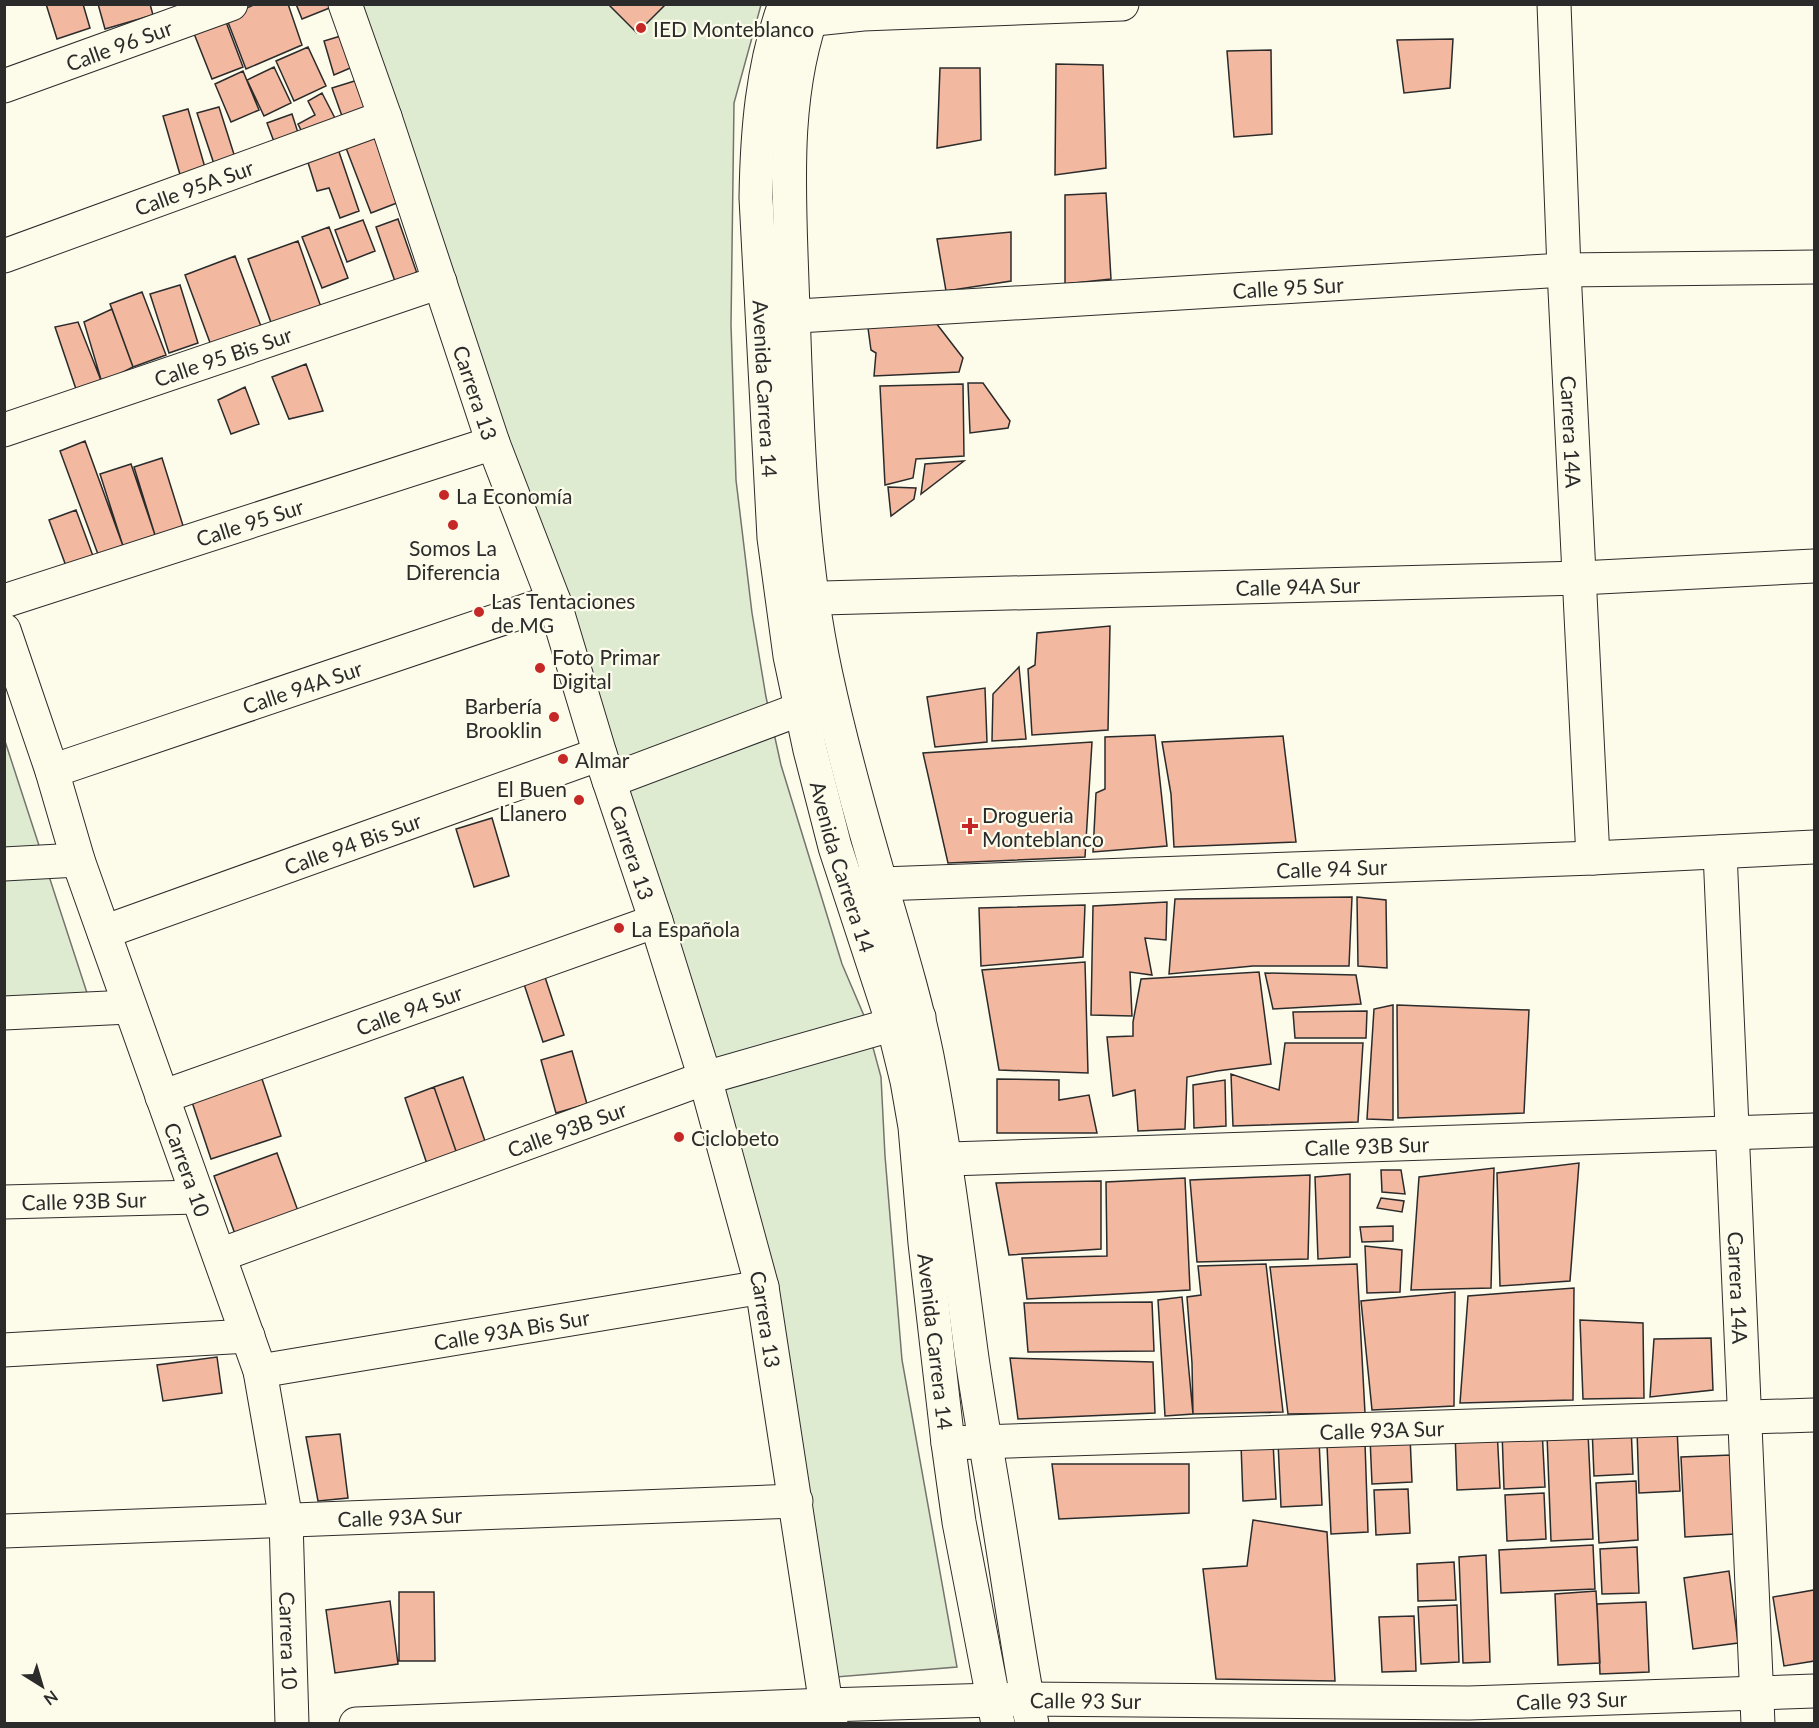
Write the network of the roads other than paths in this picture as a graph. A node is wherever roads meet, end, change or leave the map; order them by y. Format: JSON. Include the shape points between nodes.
{"nodes":[{"id":1,"x":231,"y":4,"type":"edge"},
{"id":2,"x":345,"y":4,"type":"edge"},
{"id":3,"x":1122,"y":4,"type":"edge"},
{"id":4,"x":1554,"y":4,"type":"edge"},
{"id":5,"x":798,"y":13,"type":"edge"},
{"id":6,"x":4,"y":86,"type":"edge"},
{"id":7,"x":385,"y":117,"type":"junction"},
{"id":8,"x":4,"y":256,"type":"edge"},
{"id":9,"x":1815,"y":267,"type":"edge"},
{"id":10,"x":1564,"y":270,"type":"junction"},
{"id":11,"x":440,"y":282,"type":"junction"},
{"id":12,"x":794,"y":316,"type":"junction"},
{"id":13,"x":761,"y":318,"type":"junction"},
{"id":14,"x":4,"y":430,"type":"edge"},
{"id":15,"x":493,"y":442,"type":"junction"},
{"id":16,"x":1815,"y":566,"type":"edge"},
{"id":17,"x":1580,"y":578,"type":"junction"},
{"id":18,"x":797,"y":598,"type":"junction"},
{"id":19,"x":4,"y":601,"type":"edge"},
{"id":20,"x":554,"y":601,"type":"junction"},
{"id":21,"x":4,"y":630,"type":"edge"},
{"id":22,"x":831,"y":698,"type":"junction"},
{"id":23,"x":801,"y":709,"type":"junction"},
{"id":24,"x":605,"y":768,"type":"junction"},
{"id":25,"x":52,"y":771,"type":"junction"},
{"id":26,"x":1815,"y":847,"type":"edge"},
{"id":27,"x":1720,"y":852,"type":"junction"},
{"id":28,"x":1593,"y":858,"type":"junction"},
{"id":29,"x":78,"y":860,"type":"junction"},
{"id":30,"x":4,"y":864,"type":"edge"},
{"id":31,"x":881,"y":884,"type":"junction"},
{"id":32,"x":848,"y":885,"type":"junction"},
{"id":33,"x":656,"y":921,"type":"junction"},
{"id":34,"x":104,"y":932,"type":"junction"},
{"id":35,"x":129,"y":1007,"type":"junction"},
{"id":36,"x":4,"y":1012,"type":"edge"},
{"id":37,"x":906,"y":1020,"type":"junction"},
{"id":38,"x":705,"y":1078,"type":"junction"},
{"id":39,"x":162,"y":1097,"type":"junction"},
{"id":40,"x":1815,"y":1130,"type":"edge"},
{"id":41,"x":1732,"y":1134,"type":"junction"},
{"id":42,"x":932,"y":1160,"type":"junction"},
{"id":43,"x":197,"y":1197,"type":"junction"},
{"id":44,"x":4,"y":1202,"type":"edge"},
{"id":45,"x":219,"y":1255,"type":"junction"},
{"id":46,"x":762,"y":1287,"type":"junction"},
{"id":47,"x":248,"y":1336,"type":"junction"},
{"id":48,"x":4,"y":1350,"type":"edge"},
{"id":49,"x":260,"y":1371,"type":"junction"},
{"id":50,"x":1815,"y":1415,"type":"edge"},
{"id":51,"x":1745,"y":1418,"type":"junction"},
{"id":52,"x":986,"y":1442,"type":"junction"},
{"id":53,"x":948,"y":1443,"type":"junction"},
{"id":54,"x":796,"y":1501,"type":"junction"},
{"id":55,"x":286,"y":1520,"type":"junction"},
{"id":56,"x":4,"y":1531,"type":"edge"},
{"id":57,"x":1815,"y":1691,"type":"edge"},
{"id":58,"x":1758,"y":1708,"type":"edge"},
{"id":59,"x":1030,"y":1711,"type":"edge"},
{"id":60,"x":996,"y":1712,"type":"edge"},
{"id":61,"x":829,"y":1714,"type":"edge"},
{"id":62,"x":292,"y":1724,"type":"edge"},
{"id":63,"x":356,"y":1724,"type":"edge"}],
"edges":[{"from":1,"to":6,"type":"street","name":"Calle 96 Sur"},
{"from":2,"to":7,"type":"street","name":"Carrera 13"},
{"from":3,"to":5,"type":"street"},
{"from":4,"to":10,"type":"street","name":"Carrera 14A"},
{"from":5,"to":12,"type":"street","name":"Avenida Carrera 14","via":[[790,222]]},
{"from":5,"to":13,"type":"street","name":"Avenida Carrera 14","via":[[762,98],[756,150]]},
{"from":7,"to":8,"type":"street","name":"Calle 95A Sur"},
{"from":7,"to":11,"type":"street","name":"Carrera 13"},
{"from":9,"to":10,"type":"street","name":"Calle 95 Sur"},
{"from":10,"to":12,"type":"street","name":"Calle 95 Sur"},
{"from":10,"to":17,"type":"street","name":"Carrera 14A"},
{"from":11,"to":14,"type":"street","name":"Calle 95 Bis Sur"},
{"from":11,"to":15,"type":"street","name":"Carrera 13"},
{"from":12,"to":13,"type":"street","name":"Calle 95 Sur"},
{"from":12,"to":18,"type":"street","name":"Avenida Carrera 14","via":[[808,578]]},
{"from":13,"to":18,"type":"street","name":"Avenida Carrera 14","via":[[774,538]]},
{"from":15,"to":19,"type":"street","name":"Calle 95 Sur"},
{"from":15,"to":20,"type":"street","name":"Carrera 13"},
{"from":16,"to":17,"type":"street","name":"Calle 94A Sur"},
{"from":17,"to":18,"type":"street","name":"Calle 94A Sur"},
{"from":17,"to":28,"type":"street","name":"Carrera 14A"},
{"from":18,"to":22,"type":"street","name":"Avenida Carrera 14"},
{"from":18,"to":23,"type":"street","name":"Avenida Carrera 14","via":[[790,656]]},
{"from":20,"to":24,"type":"street","name":"Carrera 13"},
{"from":20,"to":25,"type":"street","name":"Calle 94A Sur"},
{"from":21,"to":25,"type":"street","name":"Carrera 10"},
{"from":22,"to":23,"type":"street","name":"Calle 94 Bis Sur"},
{"from":22,"to":31,"type":"street","name":"Avenida Carrera 14"},
{"from":23,"to":24,"type":"street","name":"Calle 94 Bis Sur"},
{"from":23,"to":32,"type":"street","name":"Avenida Carrera 14"},
{"from":24,"to":33,"type":"street","name":"Carrera 13"},
{"from":24,"to":34,"type":"street","name":"Calle 94 Bis Sur"},
{"from":25,"to":29,"type":"street","name":"Carrera 10"},
{"from":26,"to":27,"type":"street","name":"Calle 94 Sur"},
{"from":27,"to":28,"type":"street","name":"Calle 94 Sur"},
{"from":27,"to":41,"type":"street","name":"Carrera 14A"},
{"from":28,"to":31,"type":"street","name":"Calle 94 Sur"},
{"from":29,"to":30,"type":"street"},
{"from":29,"to":34,"type":"street","name":"Carrera 10"},
{"from":31,"to":32,"type":"street","name":"Calle 94 Sur"},
{"from":31,"to":37,"type":"street","name":"Avenida Carrera 14","via":[[911,983]]},
{"from":32,"to":37,"type":"street","name":"Avenida Carrera 14"},
{"from":33,"to":38,"type":"street","name":"Carrera 13"},
{"from":33,"to":39,"type":"street","name":"Calle 94 Sur"},
{"from":34,"to":35,"type":"street","name":"Carrera 10"},
{"from":35,"to":36,"type":"street"},
{"from":35,"to":39,"type":"street","name":"Carrera 10"},
{"from":37,"to":38,"type":"street","name":"Calle 93B Sur"},
{"from":37,"to":42,"type":"street","name":"Avenida Carrera 14","via":[[907,1081],[915,1127]]},
{"from":38,"to":45,"type":"street","name":"Calle 93B Sur"},
{"from":38,"to":46,"type":"street","name":"Carrera 13"},
{"from":39,"to":43,"type":"street","name":"Carrera 10"},
{"from":40,"to":41,"type":"street","name":"Calle 93B Sur"},
{"from":41,"to":42,"type":"street","name":"Calle 93B Sur"},
{"from":41,"to":51,"type":"street","name":"Carrera 14A"},
{"from":42,"to":52,"type":"street","name":"Avenida Carrera 14"},
{"from":42,"to":53,"type":"street","name":"Avenida Carrera 14","via":[[925,1243]]},
{"from":43,"to":44,"type":"street","name":"Calle 93B Sur"},
{"from":43,"to":45,"type":"street","name":"Carrera 10"},
{"from":45,"to":47,"type":"street","name":"Carrera 10"},
{"from":46,"to":49,"type":"street","name":"Calle 93A Bis Sur"},
{"from":46,"to":54,"type":"street","name":"Carrera 13"},
{"from":47,"to":48,"type":"street"},
{"from":47,"to":49,"type":"street","name":"Carrera 10"},
{"from":49,"to":55,"type":"street","name":"Carrera 10"},
{"from":50,"to":51,"type":"street","name":"Calle 93A Sur"},
{"from":51,"to":52,"type":"street","name":"Calle 93A Sur"},
{"from":51,"to":58,"type":"street","name":"Carrera 14A"},
{"from":52,"to":53,"type":"street","name":"Calle 93A Sur"},
{"from":52,"to":59,"type":"street","name":"Avenida Carrera 14"},
{"from":53,"to":60,"type":"street","name":"Avenida Carrera 14","via":[[959,1522]]},
{"from":54,"to":55,"type":"street","name":"Calle 93A Sur"},
{"from":54,"to":61,"type":"street","name":"Carrera 13"},
{"from":55,"to":56,"type":"street","name":"Calle 93A Sur"},
{"from":55,"to":62,"type":"street","name":"Carrera 10"},
{"from":57,"to":58,"type":"street","name":"Calle 93 Sur"},
{"from":58,"to":59,"type":"street","name":"Calle 93 Sur","via":[[1469,1703]]},
{"from":59,"to":60,"type":"street","name":"Calle 93 Sur"},
{"from":60,"to":61,"type":"street","name":"Calle 93 Sur"},
{"from":61,"to":63,"type":"street","name":"Calle 93 Sur"}]}
